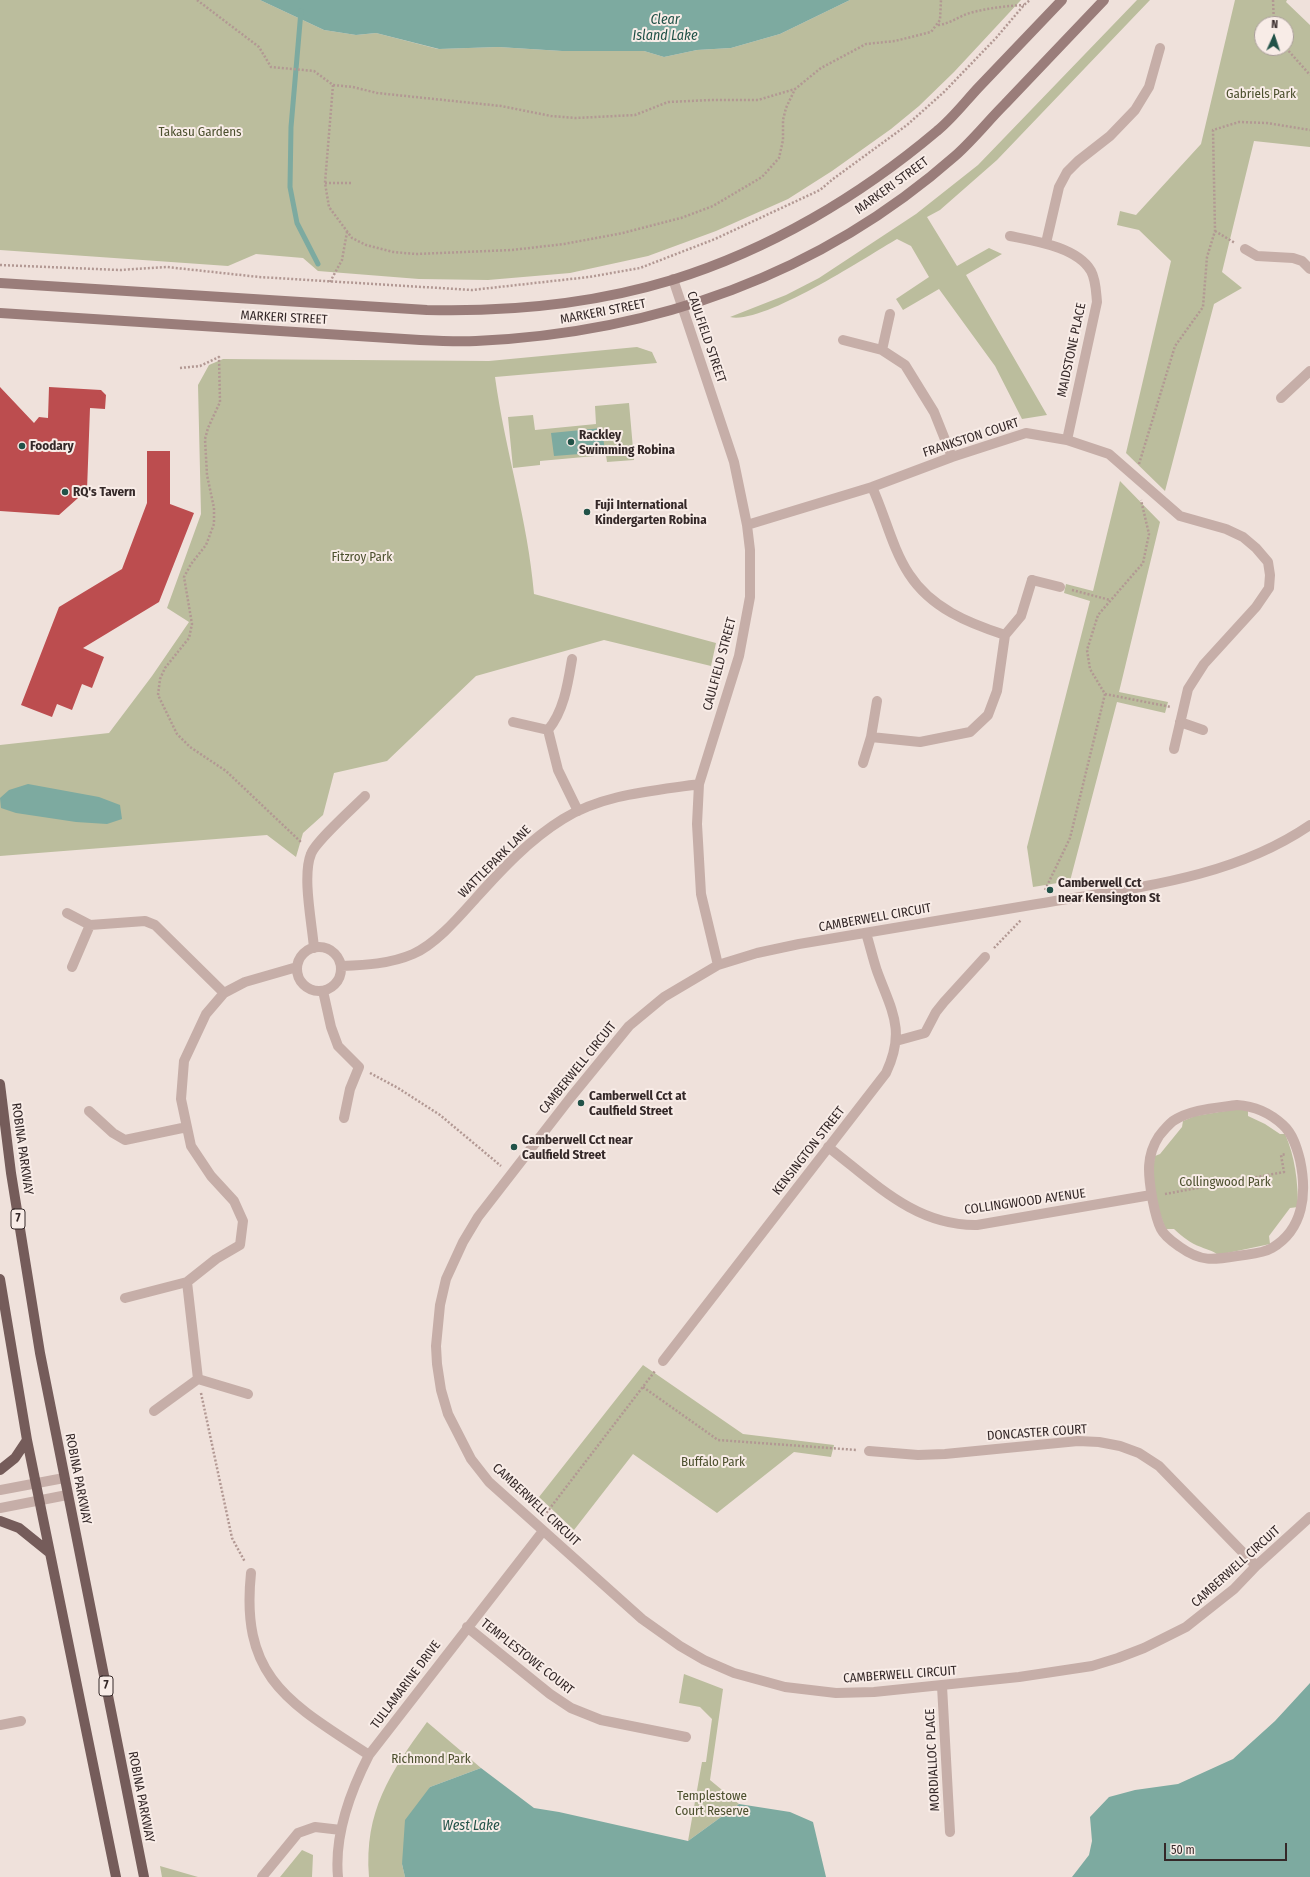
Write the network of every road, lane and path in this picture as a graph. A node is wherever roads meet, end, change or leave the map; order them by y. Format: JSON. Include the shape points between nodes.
{"nodes":[{"id":1,"x":197,"y":0,"type":"edge"},
{"id":2,"x":941,"y":0,"type":"edge"},
{"id":3,"x":1030,"y":0,"type":"edge"},
{"id":4,"x":1062,"y":0,"type":"edge"},
{"id":5,"x":1104,"y":0,"type":"edge"},
{"id":6,"x":1272,"y":0,"type":"edge"},
{"id":7,"x":1024,"y":4,"type":"junction"},
{"id":8,"x":1273,"y":16,"type":"edge"},
{"id":9,"x":938,"y":25,"type":"junction"},
{"id":10,"x":1160,"y":48,"type":"dead end"},
{"id":11,"x":1293,"y":56,"type":"edge"},
{"id":12,"x":1310,"y":75,"type":"edge"},
{"id":13,"x":333,"y":85,"type":"junction"},
{"id":14,"x":795,"y":89,"type":"junction"},
{"id":15,"x":1310,"y":130,"type":"edge"},
{"id":16,"x":325,"y":183,"type":"junction"},
{"id":17,"x":353,"y":183,"type":"dead end"},
{"id":18,"x":1214,"y":231,"type":"junction"},
{"id":19,"x":347,"y":232,"type":"junction"},
{"id":20,"x":1010,"y":236,"type":"dead end"},
{"id":21,"x":1046,"y":243,"type":"junction"},
{"id":22,"x":1245,"y":248,"type":"joint"},
{"id":23,"x":0,"y":265,"type":"edge"},
{"id":24,"x":1310,"y":269,"type":"edge"},
{"id":25,"x":673,"y":279,"type":"junction"},
{"id":26,"x":330,"y":282,"type":"junction"},
{"id":27,"x":0,"y":283,"type":"edge"},
{"id":28,"x":682,"y":308,"type":"junction"},
{"id":29,"x":0,"y":313,"type":"edge"},
{"id":30,"x":890,"y":314,"type":"dead end"},
{"id":31,"x":843,"y":340,"type":"dead end"},
{"id":32,"x":882,"y":350,"type":"junction"},
{"id":33,"x":180,"y":368,"type":"dead end"},
{"id":34,"x":1310,"y":371,"type":"edge"},
{"id":35,"x":1281,"y":398,"type":"dead end"},
{"id":36,"x":1067,"y":440,"type":"junction"},
{"id":37,"x":952,"y":457,"type":"junction"},
{"id":38,"x":1135,"y":477,"type":"junction"},
{"id":39,"x":872,"y":487,"type":"junction"},
{"id":40,"x":1140,"y":498,"type":"dead end"},
{"id":41,"x":747,"y":525,"type":"junction"},
{"id":42,"x":1060,"y":587,"type":"joint"},
{"id":43,"x":1110,"y":600,"type":"junction"},
{"id":44,"x":1005,"y":635,"type":"junction"},
{"id":45,"x":572,"y":659,"type":"dead end"},
{"id":46,"x":1106,"y":694,"type":"junction"},
{"id":47,"x":877,"y":701,"type":"dead end"},
{"id":48,"x":1183,"y":709,"type":"junction"},
{"id":49,"x":513,"y":722,"type":"dead end"},
{"id":50,"x":1180,"y":722,"type":"junction"},
{"id":51,"x":548,"y":730,"type":"junction"},
{"id":52,"x":1203,"y":730,"type":"dead end"},
{"id":53,"x":871,"y":737,"type":"junction"},
{"id":54,"x":1174,"y":749,"type":"dead end"},
{"id":55,"x":863,"y":763,"type":"dead end"},
{"id":56,"x":699,"y":784,"type":"junction"},
{"id":57,"x":365,"y":796,"type":"dead end"},
{"id":58,"x":578,"y":811,"type":"junction"},
{"id":59,"x":1310,"y":825,"type":"edge"},
{"id":60,"x":311,"y":852,"type":"junction"},
{"id":61,"x":1038,"y":903,"type":"junction"},
{"id":62,"x":67,"y":913,"type":"dead end"},
{"id":63,"x":1022,"y":919,"type":"dead end"},
{"id":64,"x":90,"y":925,"type":"junction"},
{"id":65,"x":866,"y":933,"type":"junction"},
{"id":66,"x":314,"y":948,"type":"junction"},
{"id":67,"x":985,"y":957,"type":"joint"},
{"id":68,"x":718,"y":965,"type":"junction"},
{"id":69,"x":342,"y":966,"type":"junction"},
{"id":70,"x":72,"y":967,"type":"dead end"},
{"id":71,"x":297,"y":967,"type":"junction"},
{"id":72,"x":323,"y":991,"type":"junction"},
{"id":73,"x":224,"y":993,"type":"junction"},
{"id":74,"x":896,"y":1041,"type":"junction"},
{"id":75,"x":359,"y":1067,"type":"junction"},
{"id":76,"x":0,"y":1084,"type":"edge"},
{"id":77,"x":89,"y":1111,"type":"dead end"},
{"id":78,"x":344,"y":1118,"type":"dead end"},
{"id":79,"x":187,"y":1127,"type":"junction"},
{"id":80,"x":828,"y":1147,"type":"junction"},
{"id":81,"x":1298,"y":1152,"type":"junction"},
{"id":82,"x":1306,"y":1168,"type":"edge"},
{"id":83,"x":512,"y":1174,"type":"junction"},
{"id":84,"x":1151,"y":1195,"type":"junction"},
{"id":85,"x":1154,"y":1209,"type":"junction"},
{"id":86,"x":0,"y":1279,"type":"edge"},
{"id":87,"x":187,"y":1282,"type":"junction"},
{"id":88,"x":125,"y":1298,"type":"dead end"},
{"id":89,"x":663,"y":1361,"type":"joint"},
{"id":90,"x":198,"y":1379,"type":"junction"},
{"id":91,"x":643,"y":1387,"type":"junction"},
{"id":92,"x":248,"y":1394,"type":"dead end"},
{"id":93,"x":154,"y":1411,"type":"dead end"},
{"id":94,"x":27,"y":1440,"type":"junction"},
{"id":95,"x":869,"y":1451,"type":"joint"},
{"id":96,"x":0,"y":1470,"type":"edge"},
{"id":97,"x":64,"y":1478,"type":"junction"},
{"id":98,"x":36,"y":1483,"type":"junction"},
{"id":99,"x":0,"y":1490,"type":"edge"},
{"id":100,"x":67,"y":1495,"type":"junction"},
{"id":101,"x":40,"y":1500,"type":"junction"},
{"id":102,"x":0,"y":1508,"type":"edge"},
{"id":103,"x":1310,"y":1517,"type":"edge"},
{"id":104,"x":0,"y":1521,"type":"edge"},
{"id":105,"x":540,"y":1529,"type":"junction"},
{"id":106,"x":50,"y":1552,"type":"junction"},
{"id":107,"x":1256,"y":1566,"type":"junction"},
{"id":108,"x":251,"y":1573,"type":"joint"},
{"id":109,"x":468,"y":1627,"type":"junction"},
{"id":110,"x":942,"y":1686,"type":"junction"},
{"id":111,"x":21,"y":1721,"type":"dead end"},
{"id":112,"x":0,"y":1725,"type":"edge"},
{"id":113,"x":686,"y":1737,"type":"dead end"},
{"id":114,"x":369,"y":1755,"type":"junction"},
{"id":115,"x":341,"y":1830,"type":"junction"},
{"id":116,"x":950,"y":1832,"type":"dead end"},
{"id":117,"x":116,"y":1877,"type":"edge"},
{"id":118,"x":144,"y":1877,"type":"edge"},
{"id":119,"x":262,"y":1877,"type":"edge"},
{"id":120,"x":338,"y":1877,"type":"edge"}],
"edges":[{"from":1,"to":13,"type":"path","via":[[259,47],[271,68],[314,71]]},
{"from":2,"to":9,"type":"path"},
{"from":3,"to":7,"type":"path"},
{"from":4,"to":25,"type":"main road","name":"MARKERI STREET","via":[[939,130],[895,164],[831,208],[783,234],[725,260]]},
{"from":5,"to":28,"type":"main road","name":"MARKERI STREET","via":[[956,155],[911,192],[817,252],[771,274]]},
{"from":6,"to":8,"type":"path"},
{"from":7,"to":9,"type":"path","via":[[969,13],[947,24]]},
{"from":7,"to":26,"type":"path","via":[[996,38],[944,92],[901,130],[820,190],[715,239],[640,268],[537,284],[472,290]]},
{"from":9,"to":14,"type":"path","via":[[931,32],[918,36],[866,44],[821,68]]},
{"from":10,"to":21,"type":"street","via":[[1149,87],[1135,110],[1110,136],[1067,172],[1059,187]]},
{"from":11,"to":12,"type":"path"},
{"from":13,"to":14,"type":"path","via":[[353,86],[377,93],[501,106],[551,116],[587,117],[635,115],[668,102],[758,100]]},
{"from":13,"to":16,"type":"path"},
{"from":14,"to":19,"type":"path","via":[[785,114],[779,158],[762,177],[713,206],[681,218],[623,233],[512,250],[416,254],[394,252],[366,245],[352,238]]},
{"from":15,"to":18,"type":"path","via":[[1267,123],[1239,122],[1214,130]]},
{"from":16,"to":17,"type":"path"},
{"from":16,"to":19,"type":"path","via":[[329,207]]},
{"from":18,"to":22,"type":"path"},
{"from":18,"to":38,"type":"path","via":[[1207,257],[1203,308],[1175,346]]},
{"from":19,"to":26,"type":"path","via":[[342,260]]},
{"from":20,"to":21,"type":"street","name":"MAIDSTONE PLACE"},
{"from":21,"to":36,"type":"street","name":"MAIDSTONE PLACE","via":[[1081,261],[1091,271],[1096,287],[1097,302]]},
{"from":22,"to":24,"type":"street","via":[[1257,256],[1293,258],[1302,261]]},
{"from":23,"to":26,"type":"path","via":[[120,270],[167,267]]},
{"from":25,"to":27,"type":"main road","name":"MARKERI STREET","via":[[571,302],[475,311]]},
{"from":25,"to":28,"type":"street","name":"CAULFIELD STREET"},
{"from":28,"to":29,"type":"main road","name":"MARKERI STREET","via":[[577,332],[474,341],[420,340]]},
{"from":28,"to":41,"type":"street","name":"CAULFIELD STREET","via":[[726,434]]},
{"from":30,"to":32,"type":"street"},
{"from":31,"to":32,"type":"street"},
{"from":32,"to":37,"type":"street","via":[[906,364],[934,412]]},
{"from":33,"to":60,"type":"path","via":[[200,366],[219,357],[220,402],[205,439],[214,524],[206,545],[184,577],[192,624],[189,638],[165,668],[160,679],[158,695],[177,734],[190,747],[226,771]]},
{"from":34,"to":35,"type":"street"},
{"from":36,"to":37,"type":"street","name":"FRANKSTON COURT","via":[[1026,433]]},
{"from":36,"to":38,"type":"street","name":"FRANKSTON COURT","via":[[1109,454]]},
{"from":37,"to":39,"type":"street","name":"FRANKSTON COURT"},
{"from":38,"to":48,"type":"street","name":"FRANKSTON COURT","via":[[1180,516],[1226,529],[1243,537],[1268,562],[1269,588],[1256,607],[1204,664],[1188,689]]},
{"from":39,"to":41,"type":"street","name":"FRANKSTON COURT"},
{"from":39,"to":44,"type":"street","via":[[908,574],[928,597],[951,614]]},
{"from":40,"to":43,"type":"path","via":[[1149,534],[1143,563]]},
{"from":41,"to":56,"type":"street","name":"CAULFIELD STREET","via":[[750,597],[738,656]]},
{"from":42,"to":43,"type":"path"},
{"from":42,"to":44,"type":"street","via":[[1032,580],[1021,616]]},
{"from":43,"to":46,"type":"path","via":[[1098,615],[1087,650],[1090,669]]},
{"from":44,"to":53,"type":"street","via":[[997,691],[988,715],[970,732],[920,742]]},
{"from":45,"to":51,"type":"street","via":[[561,705]]},
{"from":46,"to":48,"type":"path"},
{"from":46,"to":61,"type":"path","via":[[1070,838]]},
{"from":47,"to":53,"type":"street"},
{"from":48,"to":50,"type":"street","name":"FRANKSTON COURT"},
{"from":49,"to":51,"type":"street"},
{"from":50,"to":52,"type":"street"},
{"from":50,"to":54,"type":"street","name":"FRANKSTON COURT"},
{"from":51,"to":58,"type":"street","via":[[558,770]]},
{"from":53,"to":55,"type":"street"},
{"from":56,"to":58,"type":"street","name":"WATTLEPARK LANE","via":[[606,800]]},
{"from":56,"to":68,"type":"street","name":"CAULFIELD STREET","via":[[697,824],[701,894]]},
{"from":57,"to":60,"type":"street"},
{"from":58,"to":69,"type":"street","name":"WATTLEPARK LANE","via":[[540,834],[439,937],[414,954],[392,961]]},
{"from":59,"to":61,"type":"street","name":"CAMBERWELL CIRCUIT","via":[[1274,847],[1187,878]]},
{"from":60,"to":66,"type":"street","via":[[308,881]]},
{"from":61,"to":65,"type":"street","name":"CAMBERWELL CIRCUIT"},
{"from":62,"to":64,"type":"street"},
{"from":63,"to":67,"type":"path"},
{"from":64,"to":70,"type":"street"},
{"from":64,"to":73,"type":"street","via":[[145,921],[155,924]]},
{"from":65,"to":68,"type":"street","name":"CAMBERWELL CIRCUIT","via":[[757,953]]},
{"from":65,"to":74,"type":"street","name":"KENSINGTON STREET","via":[[892,1008]]},
{"from":66,"to":69,"type":"street","via":[[326,948],[334,953]]},
{"from":66,"to":71,"type":"street","via":[[302,956]]},
{"from":67,"to":74,"type":"street","via":[[936,1012],[925,1033]]},
{"from":68,"to":83,"type":"street","name":"CAMBERWELL CIRCUIT","via":[[664,997],[629,1026],[571,1096]]},
{"from":69,"to":72,"type":"street","via":[[336,984]]},
{"from":71,"to":72,"type":"street","via":[[301,982],[307,988]]},
{"from":71,"to":73,"type":"street","via":[[244,982]]},
{"from":72,"to":75,"type":"street","via":[[338,1046]]},
{"from":73,"to":79,"type":"street","via":[[206,1014],[184,1061],[182,1099]]},
{"from":74,"to":80,"type":"street","name":"KENSINGTON STREET","via":[[894,1056],[886,1073]]},
{"from":75,"to":78,"type":"street","via":[[350,1089]]},
{"from":75,"to":83,"type":"path","via":[[440,1115]]},
{"from":76,"to":97,"type":"main road","name":"ROBINA PARKWAY","number":"7","via":[[11,1173],[40,1353]]},
{"from":77,"to":79,"type":"street","via":[[113,1133],[125,1140]]},
{"from":79,"to":87,"type":"street","via":[[191,1146],[211,1176],[234,1201],[243,1221],[240,1245],[216,1259]]},
{"from":80,"to":84,"type":"street","name":"COLLINGWOOD AVENUE","via":[[904,1205],[950,1224],[989,1223]]},
{"from":80,"to":89,"type":"street","name":"KENSINGTON STREET"},
{"from":81,"to":82,"type":"street"},
{"from":81,"to":84,"type":"street","via":[[1296,1144],[1284,1126],[1260,1110],[1237,1105],[1198,1111],[1173,1121],[1152,1148],[1148,1158]]},
{"from":81,"to":85,"type":"path","via":[[1281,1155],[1284,1172],[1164,1193],[1167,1207]]},
{"from":82,"to":85,"type":"street","via":[[1304,1197],[1296,1223],[1282,1241],[1271,1249],[1212,1260],[1190,1254],[1169,1240],[1161,1229]]},
{"from":83,"to":105,"type":"street","name":"CAMBERWELL CIRCUIT","via":[[474,1223],[446,1279],[437,1326],[437,1364],[448,1414],[471,1459],[489,1482]]},
{"from":84,"to":85,"type":"street"},
{"from":86,"to":94,"type":"main road"},
{"from":87,"to":88,"type":"street"},
{"from":87,"to":90,"type":"street"},
{"from":89,"to":91,"type":"path"},
{"from":90,"to":92,"type":"street"},
{"from":90,"to":93,"type":"street"},
{"from":90,"to":108,"type":"path","via":[[232,1538]]},
{"from":91,"to":95,"type":"path","via":[[718,1440]]},
{"from":91,"to":105,"type":"path"},
{"from":94,"to":96,"type":"main road","via":[[15,1458]]},
{"from":94,"to":98,"type":"main road"},
{"from":95,"to":107,"type":"street","name":"DONCASTER COURT","via":[[918,1455],[1078,1442],[1100,1442],[1120,1446],[1139,1453],[1160,1466]]},
{"from":97,"to":98,"type":"street"},
{"from":97,"to":100,"type":"main road","name":"ROBINA PARKWAY","number":"7"},
{"from":98,"to":99,"type":"street"},
{"from":98,"to":101,"type":"main road"},
{"from":100,"to":101,"type":"street"},
{"from":100,"to":118,"type":"main road","name":"ROBINA PARKWAY","number":"7"},
{"from":101,"to":102,"type":"street"},
{"from":101,"to":106,"type":"main road"},
{"from":103,"to":107,"type":"street","name":"CAMBERWELL CIRCUIT"},
{"from":104,"to":106,"type":"main road","via":[[19,1528]]},
{"from":105,"to":109,"type":"street","name":"TULLAMARINE DRIVE"},
{"from":105,"to":110,"type":"street","name":"CAMBERWELL CIRCUIT","via":[[642,1619],[680,1646],[734,1673],[785,1687],[836,1693]]},
{"from":106,"to":117,"type":"main road"},
{"from":107,"to":110,"type":"street","name":"CAMBERWELL CIRCUIT","via":[[1234,1589],[1186,1627],[1125,1656],[1092,1666]]},
{"from":108,"to":114,"type":"street","via":[[249,1607],[253,1636],[266,1672],[298,1706]]},
{"from":109,"to":113,"type":"street","name":"TEMPLESTOWE COURT","via":[[570,1708],[601,1720]]},
{"from":109,"to":114,"type":"street","name":"TULLAMARINE DRIVE"},
{"from":110,"to":116,"type":"street","name":"MORDIALLOC PLACE"},
{"from":111,"to":112,"type":"street"},
{"from":114,"to":115,"type":"street","name":"TULLAMARINE DRIVE","via":[[352,1791]]},
{"from":115,"to":119,"type":"street","via":[[315,1828],[298,1833]]},
{"from":115,"to":120,"type":"street","name":"TULLAMARINE DRIVE","via":[[338,1845]]}]}
